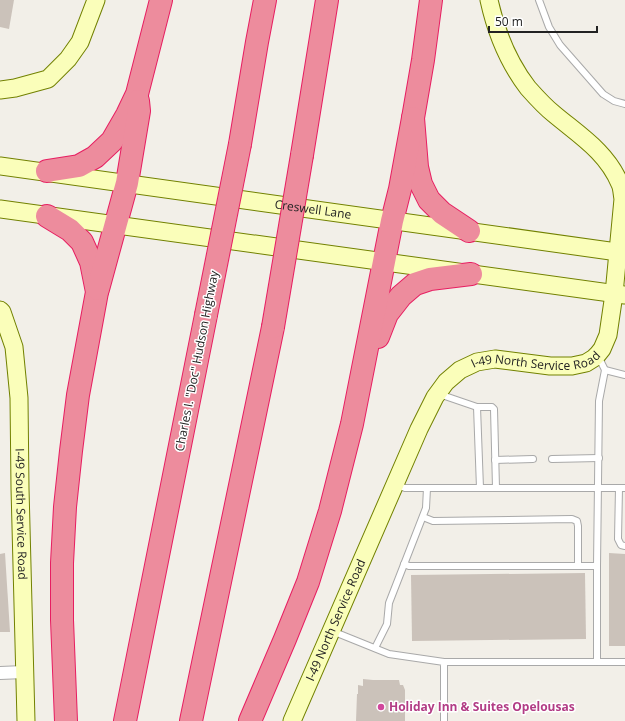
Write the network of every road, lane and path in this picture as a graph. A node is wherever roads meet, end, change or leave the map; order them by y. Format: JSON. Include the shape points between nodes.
{"nodes":[{"id":1,"x":96,"y":0,"type":"edge"},
{"id":2,"x":161,"y":0,"type":"edge"},
{"id":3,"x":265,"y":0,"type":"edge"},
{"id":4,"x":327,"y":0,"type":"edge"},
{"id":5,"x":431,"y":0,"type":"edge"},
{"id":6,"x":489,"y":0,"type":"edge"},
{"id":7,"x":539,"y":0,"type":"edge"},
{"id":8,"x":0,"y":90,"type":"edge"},
{"id":9,"x":137,"y":94,"type":"junction"},
{"id":10,"x":625,"y":104,"type":"edge"},
{"id":11,"x":413,"y":118,"type":"junction"},
{"id":12,"x":0,"y":166,"type":"edge"},
{"id":13,"x":47,"y":172,"type":"junction"},
{"id":14,"x":127,"y":183,"type":"junction"},
{"id":15,"x":624,"y":193,"type":"edge"},
{"id":16,"x":0,"y":209,"type":"edge"},
{"id":17,"x":47,"y":216,"type":"junction"},
{"id":18,"x":392,"y":221,"type":"junction"},
{"id":19,"x":116,"y":225,"type":"junction"},
{"id":20,"x":469,"y":231,"type":"junction"},
{"id":21,"x":622,"y":253,"type":"edge"},
{"id":22,"x":384,"y":262,"type":"junction"},
{"id":23,"x":471,"y":274,"type":"junction"},
{"id":24,"x":97,"y":292,"type":"junction"},
{"id":25,"x":620,"y":295,"type":"edge"},
{"id":26,"x":0,"y":310,"type":"edge"},
{"id":27,"x":598,"y":354,"type":"junction"},
{"id":28,"x":605,"y":370,"type":"junction"},
{"id":29,"x":625,"y":375,"type":"edge"},
{"id":30,"x":360,"y":387,"type":"junction"},
{"id":31,"x":438,"y":393,"type":"junction"},
{"id":32,"x":477,"y":407,"type":"junction"},
{"id":33,"x":599,"y":458,"type":"junction"},
{"id":34,"x":533,"y":459,"type":"dead end"},
{"id":35,"x":552,"y":459,"type":"dead end"},
{"id":36,"x":495,"y":460,"type":"junction"},
{"id":37,"x":395,"y":484,"type":"junction"},
{"id":38,"x":427,"y":488,"type":"junction"},
{"id":39,"x":480,"y":488,"type":"junction"},
{"id":40,"x":496,"y":488,"type":"junction"},
{"id":41,"x":598,"y":488,"type":"junction"},
{"id":42,"x":622,"y":488,"type":"edge"},
{"id":43,"x":423,"y":517,"type":"junction"},
{"id":44,"x":625,"y":546,"type":"edge"},
{"id":45,"x":404,"y":564,"type":"junction"},
{"id":46,"x":578,"y":566,"type":"junction"},
{"id":47,"x":597,"y":566,"type":"junction"},
{"id":48,"x":331,"y":631,"type":"junction"},
{"id":49,"x":375,"y":648,"type":"junction"},
{"id":50,"x":444,"y":662,"type":"junction"},
{"id":51,"x":597,"y":662,"type":"junction"},
{"id":52,"x":625,"y":662,"type":"edge"},
{"id":53,"x":24,"y":672,"type":"junction"},
{"id":54,"x":0,"y":673,"type":"edge"},
{"id":55,"x":26,"y":721,"type":"edge"},
{"id":56,"x":66,"y":721,"type":"edge"},
{"id":57,"x":125,"y":721,"type":"edge"},
{"id":58,"x":191,"y":721,"type":"edge"},
{"id":59,"x":250,"y":721,"type":"edge"},
{"id":60,"x":292,"y":721,"type":"edge"},
{"id":61,"x":444,"y":721,"type":"edge"}],
"edges":[{"from":1,"to":8,"type":"street","via":[[80,42],[68,59],[48,79]]},
{"from":2,"to":9,"type":"highway"},
{"from":3,"to":57,"type":"highway","name":"Charles I. \"Doc\" Hudson Highway","bridge":true,"via":[[240,144]]},
{"from":4,"to":58,"type":"highway","bridge":true,"via":[[273,327]]},
{"from":5,"to":11,"type":"highway"},
{"from":6,"to":15,"type":"street","name":"I-49 North Service Road","via":[[499,36],[514,68],[529,89],[553,113],[602,154]]},
{"from":7,"to":10,"type":"lane","via":[[549,27],[560,45],[603,94]]},
{"from":9,"to":13,"type":"highway","via":[[112,141],[95,156],[79,166]]},
{"from":9,"to":14,"type":"highway","via":[[139,111]]},
{"from":11,"to":18,"type":"highway"},
{"from":11,"to":20,"type":"highway","via":[[421,184],[430,200],[442,213]]},
{"from":12,"to":13,"type":"street","name":"Creswell Lane"},
{"from":13,"to":14,"type":"street","name":"Creswell Lane"},
{"from":14,"to":18,"type":"street","name":"Creswell Lane"},
{"from":14,"to":19,"type":"highway"},
{"from":15,"to":21,"type":"street","name":"I-49 North Service Road"},
{"from":16,"to":17,"type":"street"},
{"from":17,"to":19,"type":"street"},
{"from":17,"to":24,"type":"highway","via":[[70,230],[82,242],[91,262]]},
{"from":18,"to":20,"type":"street","name":"Creswell Lane"},
{"from":18,"to":22,"type":"highway"},
{"from":19,"to":22,"type":"street"},
{"from":19,"to":24,"type":"highway"},
{"from":20,"to":21,"type":"street","name":"Creswell Lane"},
{"from":21,"to":25,"type":"street","name":"I-49 North Service Road"},
{"from":22,"to":23,"type":"street"},
{"from":22,"to":30,"type":"highway"},
{"from":23,"to":25,"type":"street"},
{"from":23,"to":30,"type":"highway","via":[[430,278],[415,284],[400,296],[387,314]]},
{"from":24,"to":56,"type":"highway","via":[[78,395],[65,507],[62,620]]},
{"from":25,"to":27,"type":"street","name":"I-49 North Service Road","via":[[608,335]]},
{"from":26,"to":53,"type":"street","name":"I-49 South Service Road","via":[[14,347],[19,398]]},
{"from":27,"to":28,"type":"lane"},
{"from":27,"to":31,"type":"street","name":"I-49 North Service Road","via":[[586,363],[572,366],[550,366],[496,359],[477,362],[460,370]]},
{"from":28,"to":29,"type":"lane"},
{"from":28,"to":33,"type":"lane","via":[[599,401]]},
{"from":30,"to":59,"type":"highway","via":[[334,496],[308,582]]},
{"from":31,"to":32,"type":"lane"},
{"from":31,"to":37,"type":"street","name":"I-49 North Service Road"},
{"from":32,"to":36,"type":"lane","via":[[494,409]]},
{"from":32,"to":39,"type":"lane"},
{"from":33,"to":35,"type":"lane"},
{"from":33,"to":41,"type":"lane"},
{"from":34,"to":36,"type":"lane"},
{"from":36,"to":40,"type":"lane"},
{"from":37,"to":38,"type":"lane","via":[[405,488]]},
{"from":37,"to":48,"type":"street","name":"I-49 North Service Road"},
{"from":38,"to":39,"type":"lane"},
{"from":38,"to":43,"type":"lane"},
{"from":39,"to":40,"type":"lane"},
{"from":40,"to":41,"type":"lane"},
{"from":41,"to":42,"type":"lane"},
{"from":41,"to":47,"type":"lane"},
{"from":42,"to":44,"type":"lane","via":[[618,539],[621,545]]},
{"from":43,"to":45,"type":"lane"},
{"from":43,"to":46,"type":"lane","via":[[433,521],[572,519],[577,521],[578,526]]},
{"from":45,"to":46,"type":"lane"},
{"from":45,"to":49,"type":"lane","via":[[389,603],[387,624]]},
{"from":46,"to":47,"type":"lane"},
{"from":47,"to":51,"type":"lane"},
{"from":48,"to":49,"type":"lane"},
{"from":48,"to":60,"type":"street","name":"I-49 North Service Road"},
{"from":49,"to":50,"type":"lane","via":[[389,654]]},
{"from":50,"to":51,"type":"lane"},
{"from":50,"to":61,"type":"lane"},
{"from":51,"to":52,"type":"lane"},
{"from":53,"to":54,"type":"street"},
{"from":53,"to":55,"type":"street","name":"I-49 South Service Road"}]}
